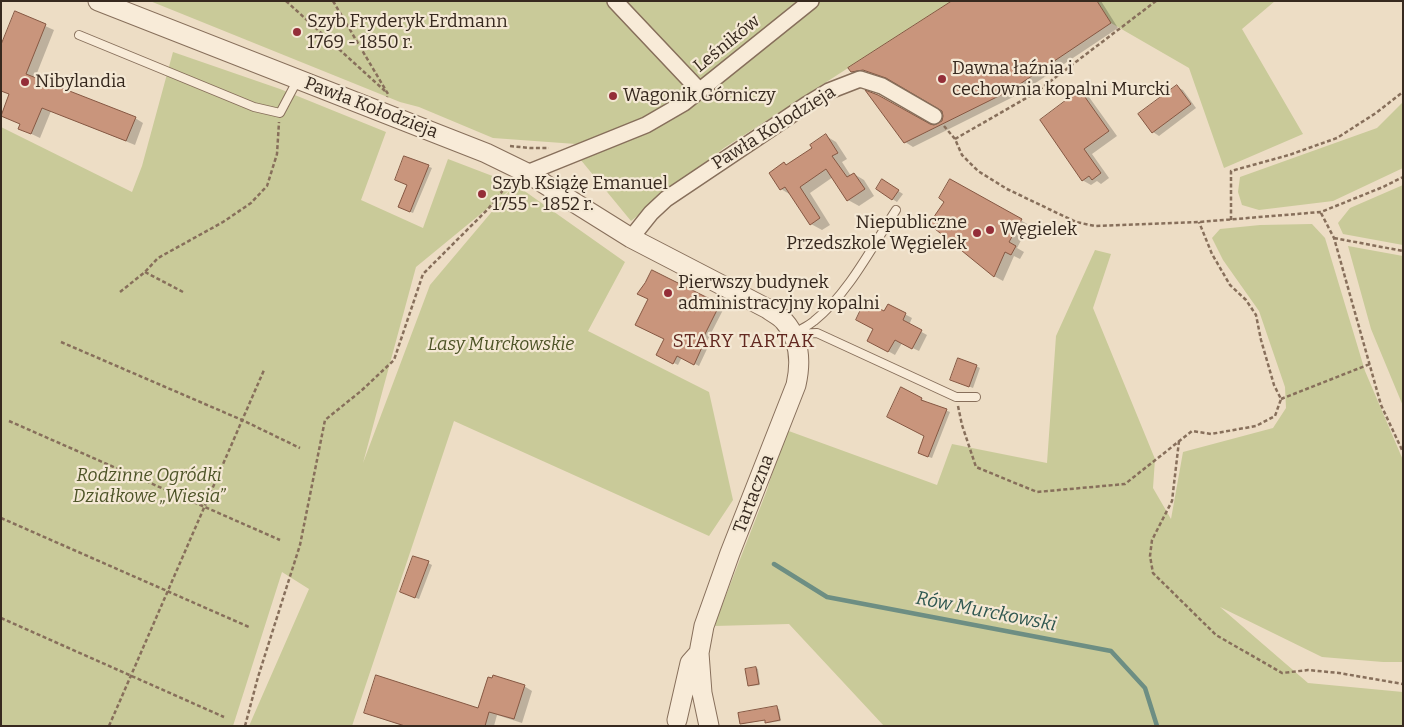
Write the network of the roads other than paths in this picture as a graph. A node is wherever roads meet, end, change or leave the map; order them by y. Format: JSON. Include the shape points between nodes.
{"nodes":[{"id":1,"x":98,"y":1,"type":"edge"},
{"id":2,"x":615,"y":1,"type":"edge"},
{"id":3,"x":811,"y":1,"type":"edge"},
{"id":4,"x":79,"y":35,"type":"dead end"},
{"id":5,"x":298,"y":79,"type":"junction"},
{"id":6,"x":700,"y":91,"type":"junction"},
{"id":7,"x":934,"y":116,"type":"road end"},
{"id":8,"x":521,"y":170,"type":"junction"},
{"id":9,"x":896,"y":210,"type":"dead end"},
{"id":10,"x":631,"y":238,"type":"junction"},
{"id":11,"x":793,"y":334,"type":"junction"},
{"id":12,"x":976,"y":397,"type":"dead end"},
{"id":13,"x":699,"y":653,"type":"junction"},
{"id":14,"x":707,"y":719,"type":"edge"},
{"id":15,"x":675,"y":723,"type":"edge"}],
"edges":[{"from":1,"to":5,"type":"street","name":"Pawła Kołodzieja"},
{"from":2,"to":6,"type":"street"},
{"from":3,"to":6,"type":"street","name":"Leśników"},
{"from":4,"to":5,"type":"lane","via":[[254,107],[280,113]]},
{"from":5,"to":8,"type":"street","name":"Pawła Kołodzieja","via":[[486,153]]},
{"from":6,"to":8,"type":"street","name":"Leśników","via":[[646,125]]},
{"from":7,"to":10,"type":"street","name":"Pawła Kołodzieja","via":[[882,86],[860,79],[829,91],[666,199]]},
{"from":8,"to":10,"type":"street","name":"Pawła Kołodzieja"},
{"from":9,"to":11,"type":"lane","via":[[831,305],[813,322]]},
{"from":10,"to":11,"type":"street","name":"Pawła Kołodzieja","via":[[768,309],[784,320]]},
{"from":11,"to":12,"type":"lane","via":[[817,333],[956,397]]},
{"from":11,"to":13,"type":"street","name":"Tartaczna","via":[[800,361],[796,385],[730,553],[704,626]]},
{"from":13,"to":14,"type":"street","name":"Tartaczna"},
{"from":13,"to":15,"type":"street","name":"Tartaczna","via":[[690,664]]},
{"from":14,"to":15,"type":"street","name":"Tartaczna"}]}
